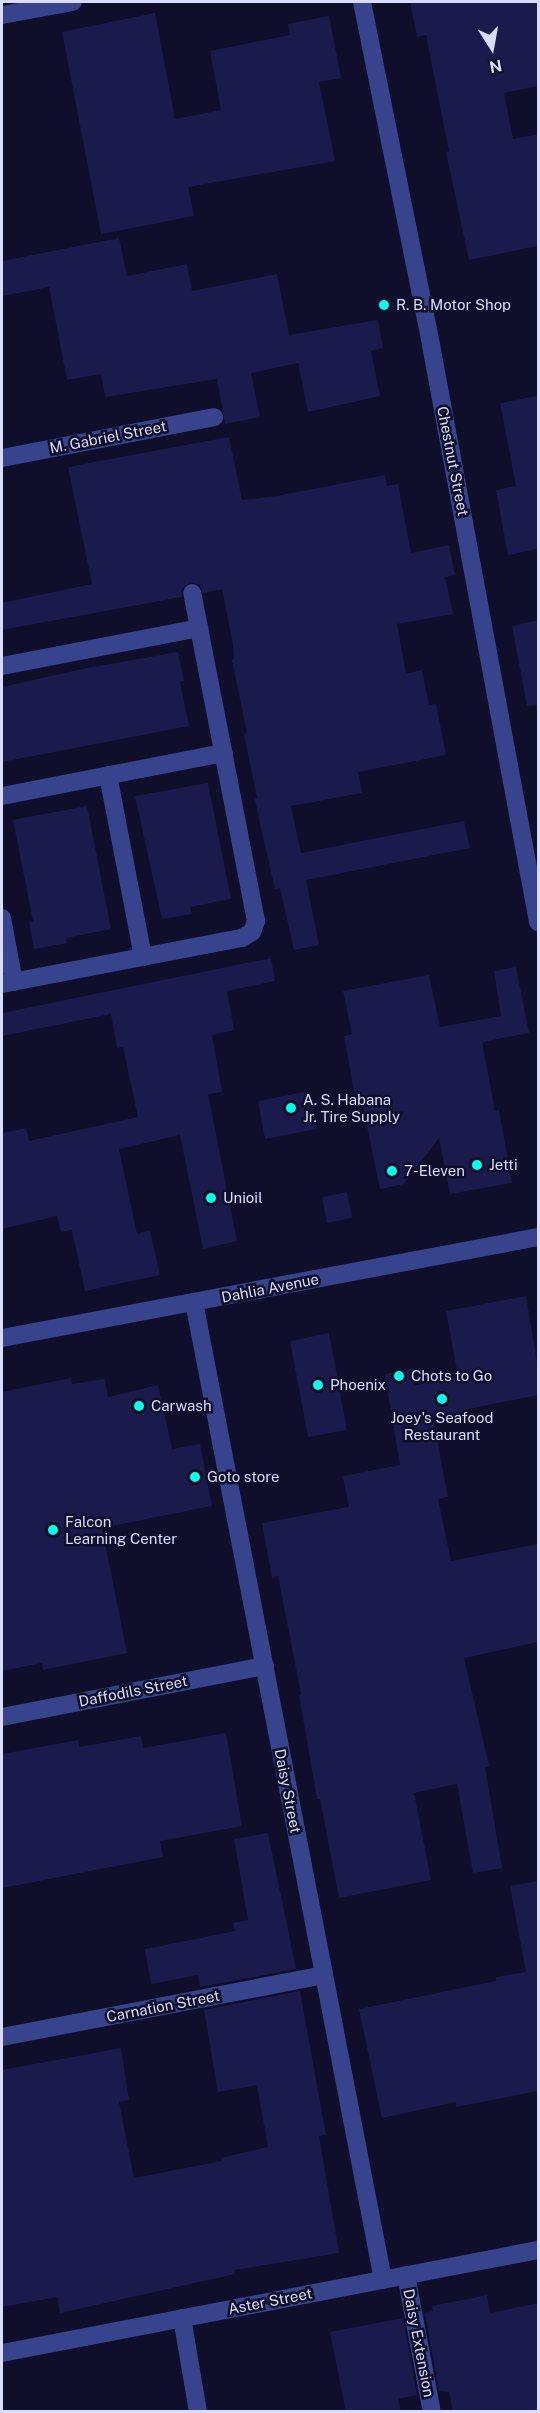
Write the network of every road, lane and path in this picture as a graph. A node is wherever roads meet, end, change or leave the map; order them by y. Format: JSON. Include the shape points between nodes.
{"nodes":[{"id":1,"x":73,"y":2,"type":"edge"},
{"id":2,"x":362,"y":2,"type":"edge"},
{"id":3,"x":2,"y":15,"type":"edge"},
{"id":4,"x":214,"y":417,"type":"dead end"},
{"id":5,"x":2,"y":458,"type":"edge"},
{"id":6,"x":192,"y":593,"type":"dead end"},
{"id":7,"x":199,"y":628,"type":"junction"},
{"id":8,"x":2,"y":666,"type":"edge"},
{"id":9,"x":224,"y":753,"type":"junction"},
{"id":10,"x":108,"y":775,"type":"junction"},
{"id":11,"x":2,"y":796,"type":"edge"},
{"id":12,"x":532,"y":855,"type":"edge"},
{"id":13,"x":2,"y":918,"type":"edge"},
{"id":14,"x":538,"y":922,"type":"edge"},
{"id":15,"x":143,"y":957,"type":"junction"},
{"id":16,"x":8,"y":983,"type":"edge"},
{"id":17,"x":538,"y":1237,"type":"edge"},
{"id":18,"x":194,"y":1302,"type":"junction"},
{"id":19,"x":2,"y":1338,"type":"edge"},
{"id":20,"x":265,"y":1666,"type":"junction"},
{"id":21,"x":2,"y":1717,"type":"edge"},
{"id":22,"x":324,"y":1975,"type":"junction"},
{"id":23,"x":2,"y":2037,"type":"edge"},
{"id":24,"x":538,"y":2250,"type":"edge"},
{"id":25,"x":406,"y":2275,"type":"junction"},
{"id":26,"x":382,"y":2280,"type":"junction"},
{"id":27,"x":182,"y":2318,"type":"junction"},
{"id":28,"x":2,"y":2353,"type":"edge"},
{"id":29,"x":198,"y":2412,"type":"edge"},
{"id":30,"x":432,"y":2412,"type":"edge"}],
"edges":[{"from":1,"to":3,"type":"street"},
{"from":2,"to":12,"type":"street","name":"Chestnut Street"},
{"from":4,"to":5,"type":"street","name":"M. Gabriel Street"},
{"from":6,"to":7,"type":"street"},
{"from":7,"to":8,"type":"street"},
{"from":7,"to":9,"type":"street"},
{"from":9,"to":10,"type":"street"},
{"from":9,"to":15,"type":"street","via":[[256,921],[252,932],[242,938]]},
{"from":10,"to":11,"type":"street"},
{"from":10,"to":15,"type":"street"},
{"from":12,"to":14,"type":"street","name":"Chestnut Street"},
{"from":13,"to":16,"type":"street"},
{"from":15,"to":16,"type":"street"},
{"from":17,"to":18,"type":"street","name":"Dahlia Avenue"},
{"from":18,"to":19,"type":"street","name":"Dahlia Avenue"},
{"from":18,"to":20,"type":"street","name":"Daisy Street"},
{"from":20,"to":21,"type":"street","name":"Daffodils Street"},
{"from":20,"to":22,"type":"street","name":"Daisy Street"},
{"from":22,"to":23,"type":"street","name":"Carnation Street"},
{"from":22,"to":26,"type":"street","name":"Daisy Street"},
{"from":24,"to":25,"type":"street","name":"Aster Street"},
{"from":25,"to":26,"type":"street","name":"Aster Street"},
{"from":25,"to":30,"type":"street","name":"Daisy Extension"},
{"from":26,"to":27,"type":"street","name":"Aster Street"},
{"from":27,"to":28,"type":"street","name":"Aster Street"},
{"from":27,"to":29,"type":"street"}]}
